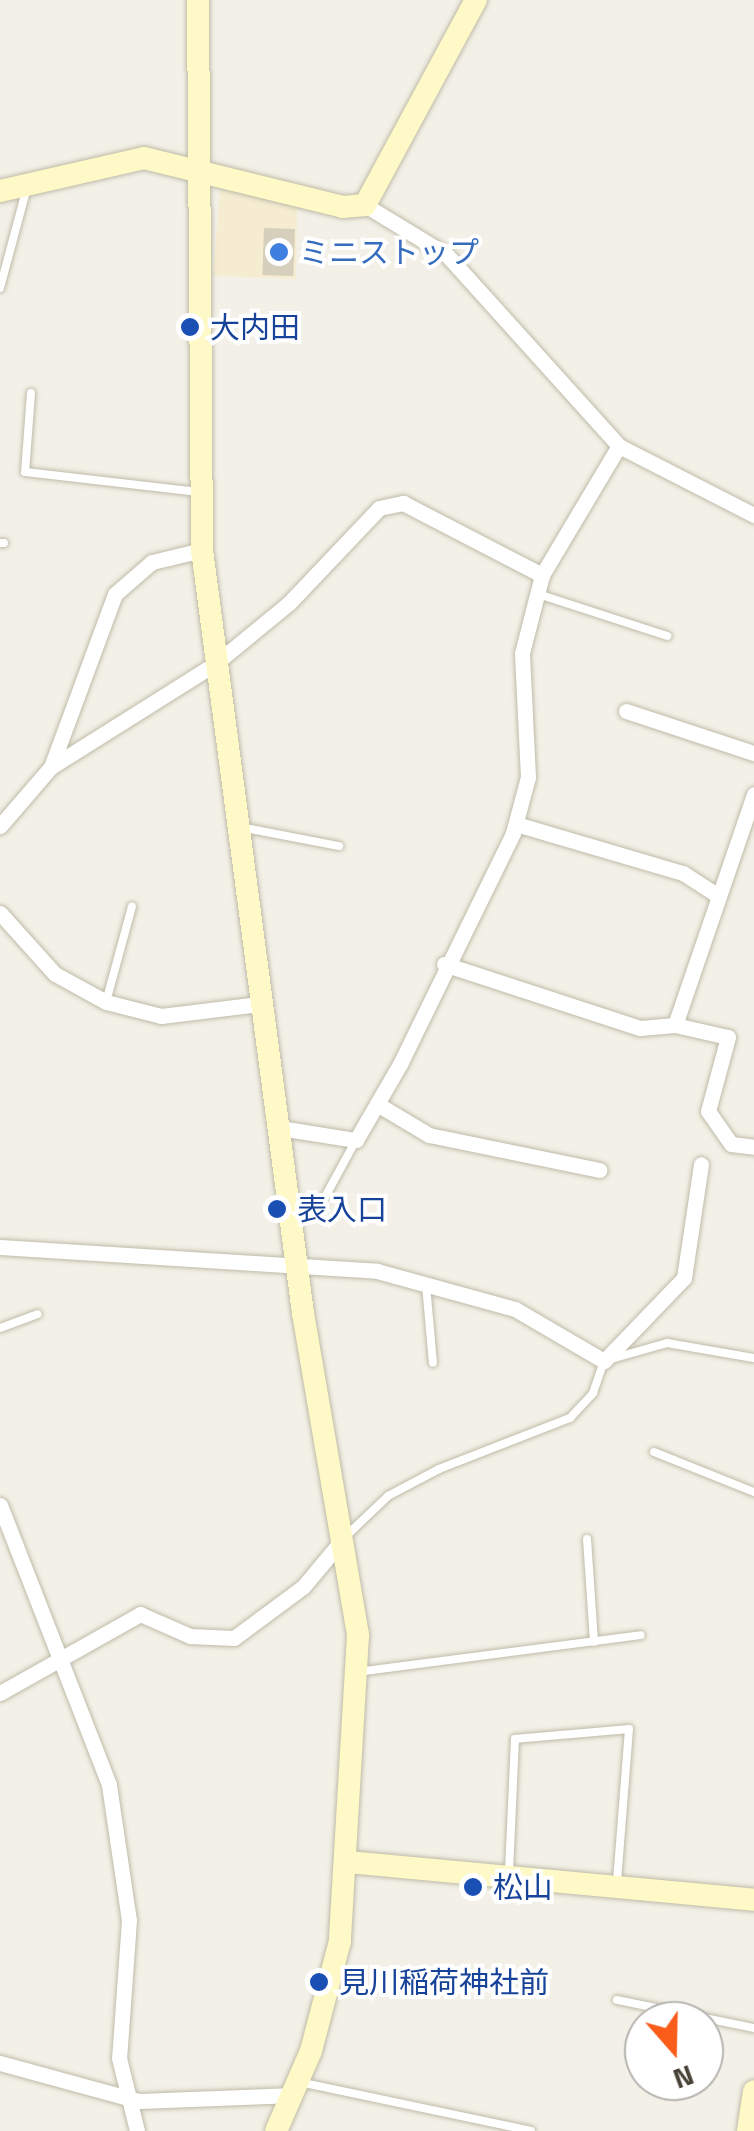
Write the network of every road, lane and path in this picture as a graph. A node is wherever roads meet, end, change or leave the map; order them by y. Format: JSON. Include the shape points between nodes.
{"nodes":[{"id":1,"x":198,"y":0,"type":"edge"},
{"id":2,"x":476,"y":0,"type":"edge"},
{"id":3,"x":205,"y":168,"type":"junction"},
{"id":4,"x":0,"y":191,"type":"edge"},
{"id":5,"x":26,"y":191,"type":"junction"},
{"id":6,"x":365,"y":205,"type":"junction"},
{"id":7,"x":0,"y":288,"type":"edge"},
{"id":8,"x":32,"y":393,"type":"dead end"},
{"id":9,"x":619,"y":446,"type":"junction"},
{"id":10,"x":200,"y":492,"type":"junction"},
{"id":11,"x":754,"y":515,"type":"edge"},
{"id":12,"x":202,"y":550,"type":"junction"},
{"id":13,"x":542,"y":575,"type":"junction"},
{"id":14,"x":538,"y":594,"type":"junction"},
{"id":15,"x":667,"y":636,"type":"dead end"},
{"id":16,"x":216,"y":663,"type":"junction"},
{"id":17,"x":626,"y":711,"type":"dead end"},
{"id":18,"x":754,"y":753,"type":"edge"},
{"id":19,"x":51,"y":766,"type":"junction"},
{"id":20,"x":754,"y":794,"type":"edge"},
{"id":21,"x":516,"y":824,"type":"junction"},
{"id":22,"x":0,"y":826,"type":"edge"},
{"id":23,"x":236,"y":826,"type":"junction"},
{"id":24,"x":339,"y":846,"type":"dead end"},
{"id":25,"x":717,"y":896,"type":"junction"},
{"id":26,"x":132,"y":906,"type":"dead end"},
{"id":27,"x":0,"y":913,"type":"edge"},
{"id":28,"x":444,"y":964,"type":"junction"},
{"id":29,"x":106,"y":1002,"type":"junction"},
{"id":30,"x":258,"y":1004,"type":"junction"},
{"id":31,"x":675,"y":1026,"type":"junction"},
{"id":32,"x":376,"y":1104,"type":"junction"},
{"id":33,"x":280,"y":1128,"type":"junction"},
{"id":34,"x":356,"y":1140,"type":"junction"},
{"id":35,"x":754,"y":1147,"type":"edge"},
{"id":36,"x":702,"y":1164,"type":"dead end"},
{"id":37,"x":599,"y":1170,"type":"dead end"},
{"id":38,"x":295,"y":1222,"type":"junction"},
{"id":39,"x":0,"y":1247,"type":"edge"},
{"id":40,"x":299,"y":1262,"type":"junction"},
{"id":41,"x":426,"y":1285,"type":"junction"},
{"id":42,"x":38,"y":1314,"type":"dead end"},
{"id":43,"x":0,"y":1328,"type":"edge"},
{"id":44,"x":754,"y":1358,"type":"edge"},
{"id":45,"x":604,"y":1361,"type":"junction"},
{"id":46,"x":433,"y":1363,"type":"dead end"},
{"id":47,"x":654,"y":1452,"type":"dead end"},
{"id":48,"x":754,"y":1492,"type":"edge"},
{"id":49,"x":0,"y":1505,"type":"edge"},
{"id":50,"x":587,"y":1538,"type":"dead end"},
{"id":51,"x":343,"y":1539,"type":"junction"},
{"id":52,"x":641,"y":1635,"type":"dead end"},
{"id":53,"x":594,"y":1642,"type":"junction"},
{"id":54,"x":59,"y":1656,"type":"junction"},
{"id":55,"x":358,"y":1672,"type":"junction"},
{"id":56,"x":0,"y":1693,"type":"edge"},
{"id":57,"x":348,"y":1862,"type":"junction"},
{"id":58,"x":509,"y":1880,"type":"junction"},
{"id":59,"x":616,"y":1891,"type":"junction"},
{"id":60,"x":754,"y":1900,"type":"edge"},
{"id":61,"x":616,"y":2000,"type":"dead end"},
{"id":62,"x":754,"y":2028,"type":"edge"},
{"id":63,"x":0,"y":2063,"type":"edge"},
{"id":64,"x":296,"y":2089,"type":"junction"},
{"id":65,"x":754,"y":2091,"type":"edge"},
{"id":66,"x":127,"y":2098,"type":"junction"},
{"id":67,"x":137,"y":2131,"type":"edge"},
{"id":68,"x":276,"y":2131,"type":"edge"},
{"id":69,"x":531,"y":2131,"type":"edge"},
{"id":70,"x":748,"y":2131,"type":"edge"}],
"edges":[{"from":1,"to":3,"type":"street"},
{"from":2,"to":6,"type":"street"},
{"from":3,"to":5,"type":"street","via":[[124,159]]},
{"from":3,"to":6,"type":"street","via":[[343,208]]},
{"from":3,"to":10,"type":"street"},
{"from":4,"to":5,"type":"street"},
{"from":5,"to":7,"type":"lane"},
{"from":6,"to":9,"type":"street","via":[[446,254]]},
{"from":8,"to":10,"type":"lane","via":[[25,472]]},
{"from":9,"to":11,"type":"street"},
{"from":9,"to":13,"type":"street"},
{"from":10,"to":12,"type":"street"},
{"from":12,"to":16,"type":"street"},
{"from":12,"to":19,"type":"street","via":[[152,562],[114,594]]},
{"from":13,"to":14,"type":"street"},
{"from":13,"to":16,"type":"street","via":[[403,503],[379,508],[289,604]]},
{"from":14,"to":15,"type":"lane"},
{"from":14,"to":21,"type":"street","via":[[522,653],[528,777]]},
{"from":16,"to":19,"type":"street"},
{"from":16,"to":23,"type":"street"},
{"from":17,"to":18,"type":"street"},
{"from":19,"to":22,"type":"street"},
{"from":20,"to":25,"type":"street"},
{"from":21,"to":25,"type":"street","via":[[682,873]]},
{"from":21,"to":28,"type":"street"},
{"from":23,"to":24,"type":"lane"},
{"from":23,"to":30,"type":"street"},
{"from":25,"to":31,"type":"street"},
{"from":26,"to":29,"type":"lane"},
{"from":27,"to":29,"type":"street","via":[[55,974]]},
{"from":28,"to":31,"type":"street","via":[[640,1028]]},
{"from":28,"to":32,"type":"street"},
{"from":29,"to":30,"type":"street","via":[[161,1016]]},
{"from":30,"to":33,"type":"street"},
{"from":31,"to":35,"type":"street","via":[[728,1037],[708,1111],[731,1144]]},
{"from":32,"to":34,"type":"street"},
{"from":32,"to":37,"type":"street","via":[[429,1135]]},
{"from":33,"to":34,"type":"street"},
{"from":33,"to":38,"type":"street"},
{"from":34,"to":38,"type":"lane","via":[[318,1208]]},
{"from":36,"to":45,"type":"street","via":[[684,1278]]},
{"from":38,"to":40,"type":"street"},
{"from":39,"to":40,"type":"street"},
{"from":40,"to":41,"type":"street"},
{"from":40,"to":51,"type":"street"},
{"from":41,"to":45,"type":"street","via":[[515,1308]]},
{"from":41,"to":46,"type":"lane"},
{"from":42,"to":43,"type":"lane"},
{"from":44,"to":45,"type":"lane","via":[[667,1343]]},
{"from":45,"to":51,"type":"lane","via":[[593,1393],[570,1418],[388,1496]]},
{"from":47,"to":48,"type":"lane"},
{"from":49,"to":54,"type":"street"},
{"from":50,"to":53,"type":"lane"},
{"from":51,"to":54,"type":"street","via":[[303,1587],[234,1638],[190,1636],[140,1614]]},
{"from":51,"to":55,"type":"street"},
{"from":52,"to":53,"type":"lane"},
{"from":53,"to":55,"type":"lane"},
{"from":54,"to":56,"type":"street"},
{"from":54,"to":66,"type":"street","via":[[92,1732],[118,1834],[130,1920],[119,2023]]},
{"from":55,"to":57,"type":"street"},
{"from":57,"to":58,"type":"street"},
{"from":57,"to":64,"type":"street","via":[[335,1975]]},
{"from":58,"to":59,"type":"street"},
{"from":58,"to":59,"type":"lane","via":[[515,1739],[629,1729]]},
{"from":59,"to":60,"type":"street"},
{"from":61,"to":62,"type":"lane"},
{"from":63,"to":66,"type":"street"},
{"from":64,"to":66,"type":"street"},
{"from":64,"to":68,"type":"street"},
{"from":64,"to":69,"type":"lane"},
{"from":65,"to":70,"type":"street"},
{"from":66,"to":67,"type":"street"}]}
